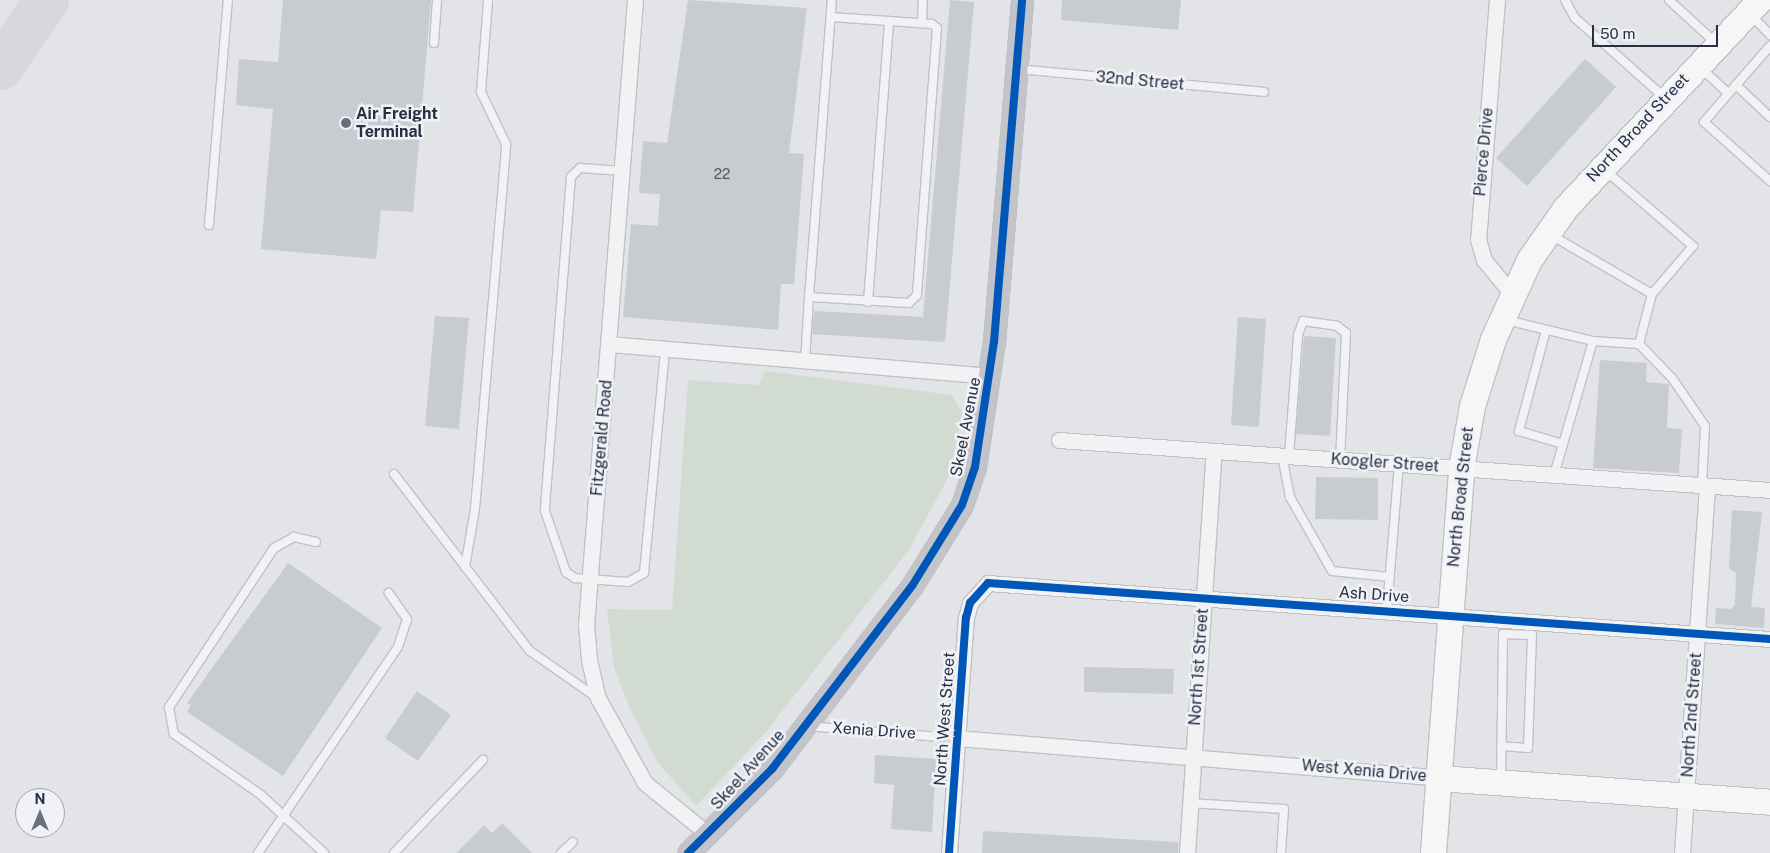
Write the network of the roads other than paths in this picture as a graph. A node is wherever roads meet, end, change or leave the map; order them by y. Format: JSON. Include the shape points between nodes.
{"nodes":[{"id":1,"x":228,"y":0,"type":"edge"},
{"id":2,"x":437,"y":0,"type":"edge"},
{"id":3,"x":488,"y":0,"type":"edge"},
{"id":4,"x":634,"y":0,"type":"edge"},
{"id":5,"x":832,"y":0,"type":"edge"},
{"id":6,"x":923,"y":0,"type":"edge"},
{"id":7,"x":1022,"y":0,"type":"edge"},
{"id":8,"x":1497,"y":0,"type":"edge"},
{"id":9,"x":1566,"y":0,"type":"edge"},
{"id":10,"x":1669,"y":0,"type":"edge"},
{"id":11,"x":1755,"y":6,"type":"edge"},
{"id":12,"x":831,"y":17,"type":"junction"},
{"id":13,"x":889,"y":21,"type":"junction"},
{"id":14,"x":922,"y":24,"type":"junction"},
{"id":15,"x":1770,"y":35,"type":"edge"},
{"id":16,"x":434,"y":43,"type":"dead end"},
{"id":17,"x":1718,"y":45,"type":"junction"},
{"id":18,"x":1770,"y":46,"type":"edge"},
{"id":19,"x":1698,"y":65,"type":"junction"},
{"id":20,"x":1016,"y":69,"type":"junction"},
{"id":21,"x":1736,"y":86,"type":"junction"},
{"id":22,"x":1264,"y":92,"type":"dead end"},
{"id":23,"x":1728,"y":93,"type":"junction"},
{"id":24,"x":1666,"y":99,"type":"junction"},
{"id":25,"x":1770,"y":117,"type":"edge"},
{"id":26,"x":1601,"y":167,"type":"junction"},
{"id":27,"x":623,"y":171,"type":"junction"},
{"id":28,"x":1770,"y":181,"type":"edge"},
{"id":29,"x":209,"y":225,"type":"dead end"},
{"id":30,"x":1547,"y":233,"type":"junction"},
{"id":31,"x":1512,"y":294,"type":"junction"},
{"id":32,"x":1652,"y":294,"type":"junction"},
{"id":33,"x":810,"y":297,"type":"junction"},
{"id":34,"x":868,"y":302,"type":"junction"},
{"id":35,"x":1502,"y":319,"type":"junction"},
{"id":36,"x":1546,"y":330,"type":"junction"},
{"id":37,"x":1593,"y":341,"type":"junction"},
{"id":38,"x":610,"y":344,"type":"junction"},
{"id":39,"x":1638,"y":344,"type":"junction"},
{"id":40,"x":666,"y":349,"type":"junction"},
{"id":41,"x":805,"y":360,"type":"junction"},
{"id":42,"x":990,"y":376,"type":"junction"},
{"id":43,"x":1059,"y":440,"type":"dead end"},
{"id":44,"x":1563,"y":444,"type":"junction"},
{"id":45,"x":1214,"y":451,"type":"junction"},
{"id":46,"x":1286,"y":456,"type":"junction"},
{"id":47,"x":1340,"y":460,"type":"junction"},
{"id":48,"x":1399,"y":464,"type":"junction"},
{"id":49,"x":1461,"y":468,"type":"junction"},
{"id":50,"x":394,"y":474,"type":"dead end"},
{"id":51,"x":1554,"y":475,"type":"junction"},
{"id":52,"x":1705,"y":486,"type":"junction"},
{"id":53,"x":1770,"y":490,"type":"edge"},
{"id":54,"x":316,"y":542,"type":"dead end"},
{"id":55,"x":465,"y":567,"type":"junction"},
{"id":56,"x":1390,"y":577,"type":"junction"},
{"id":57,"x":590,"y":580,"type":"junction"},
{"id":58,"x":978,"y":591,"type":"joint"},
{"id":59,"x":389,"y":592,"type":"dead end"},
{"id":60,"x":1204,"y":597,"type":"junction"},
{"id":61,"x":1388,"y":609,"type":"junction"},
{"id":62,"x":1451,"y":614,"type":"junction"},
{"id":63,"x":1503,"y":618,"type":"junction"},
{"id":64,"x":1503,"y":634,"type":"junction"},
{"id":65,"x":1697,"y":634,"type":"junction"},
{"id":66,"x":1770,"y":639,"type":"edge"},
{"id":67,"x":598,"y":698,"type":"junction"},
{"id":68,"x":805,"y":726,"type":"junction"},
{"id":69,"x":950,"y":738,"type":"junction"},
{"id":70,"x":1501,"y":746,"type":"junction"},
{"id":71,"x":1193,"y":757,"type":"junction"},
{"id":72,"x":483,"y":760,"type":"dead end"},
{"id":73,"x":1439,"y":778,"type":"junction"},
{"id":74,"x":1501,"y":782,"type":"junction"},
{"id":75,"x":1687,"y":796,"type":"junction"},
{"id":76,"x":1770,"y":802,"type":"edge"},
{"id":77,"x":1190,"y":803,"type":"junction"},
{"id":78,"x":283,"y":816,"type":"junction"},
{"id":79,"x":708,"y":834,"type":"junction"},
{"id":80,"x":573,"y":842,"type":"dead end"},
{"id":81,"x":258,"y":853,"type":"edge"},
{"id":82,"x":324,"y":853,"type":"edge"},
{"id":83,"x":394,"y":853,"type":"edge"},
{"id":84,"x":561,"y":853,"type":"edge"},
{"id":85,"x":688,"y":853,"type":"edge"},
{"id":86,"x":949,"y":853,"type":"edge"},
{"id":87,"x":1187,"y":853,"type":"edge"},
{"id":88,"x":1281,"y":853,"type":"edge"},
{"id":89,"x":1433,"y":853,"type":"edge"},
{"id":90,"x":1682,"y":853,"type":"edge"}],
"edges":[{"from":1,"to":29,"type":"lane"},
{"from":2,"to":16,"type":"lane"},
{"from":3,"to":55,"type":"lane","via":[[481,92],[506,144],[474,509]]},
{"from":4,"to":27,"type":"street","name":"Fitzgerald Road"},
{"from":5,"to":12,"type":"lane"},
{"from":6,"to":14,"type":"lane"},
{"from":7,"to":20,"type":"street","name":"Skeel Avenue"},
{"from":8,"to":31,"type":"street","name":"Pierce Drive","via":[[1478,239],[1484,260]]},
{"from":9,"to":24,"type":"lane","via":[[1575,18]]},
{"from":10,"to":17,"type":"lane"},
{"from":11,"to":15,"type":"lane"},
{"from":11,"to":17,"type":"main road","name":"North Broad Street"},
{"from":12,"to":13,"type":"lane"},
{"from":12,"to":33,"type":"lane"},
{"from":13,"to":14,"type":"lane"},
{"from":13,"to":34,"type":"lane"},
{"from":14,"to":34,"type":"lane","via":[[938,28],[917,295],[909,303]]},
{"from":17,"to":19,"type":"main road","name":"North Broad Street"},
{"from":18,"to":21,"type":"lane"},
{"from":19,"to":23,"type":"lane"},
{"from":19,"to":24,"type":"main road","name":"North Broad Street"},
{"from":20,"to":22,"type":"lane","name":"32nd Street"},
{"from":20,"to":42,"type":"street","name":"Skeel Avenue"},
{"from":21,"to":23,"type":"lane"},
{"from":21,"to":25,"type":"lane"},
{"from":23,"to":28,"type":"lane","via":[[1704,122]]},
{"from":24,"to":26,"type":"main road","name":"North Broad Street"},
{"from":26,"to":30,"type":"main road","name":"North Broad Street"},
{"from":26,"to":32,"type":"lane","via":[[1693,246]]},
{"from":27,"to":38,"type":"street","name":"Fitzgerald Road"},
{"from":27,"to":57,"type":"lane","via":[[580,168],[571,177],[546,519],[566,572]]},
{"from":30,"to":31,"type":"main road","name":"North Broad Street"},
{"from":30,"to":32,"type":"lane"},
{"from":31,"to":35,"type":"main road","name":"North Broad Street"},
{"from":32,"to":39,"type":"lane"},
{"from":33,"to":34,"type":"lane"},
{"from":33,"to":41,"type":"lane"},
{"from":35,"to":36,"type":"lane"},
{"from":35,"to":49,"type":"main road","name":"North Broad Street","via":[[1472,406]]},
{"from":36,"to":37,"type":"lane"},
{"from":36,"to":44,"type":"lane","via":[[1519,431]]},
{"from":37,"to":39,"type":"lane"},
{"from":37,"to":44,"type":"lane"},
{"from":38,"to":40,"type":"street"},
{"from":38,"to":57,"type":"street","name":"Fitzgerald Road"},
{"from":39,"to":52,"type":"lane","via":[[1672,378],[1705,426]]},
{"from":40,"to":41,"type":"street"},
{"from":40,"to":57,"type":"lane","via":[[644,573],[628,582]]},
{"from":41,"to":42,"type":"street"},
{"from":42,"to":68,"type":"street","name":"Skeel Avenue","via":[[975,467],[952,526]]},
{"from":43,"to":45,"type":"street","name":"Koogler Street"},
{"from":44,"to":51,"type":"lane"},
{"from":45,"to":46,"type":"street","name":"Koogler Street"},
{"from":45,"to":60,"type":"street","name":"North 1st Street"},
{"from":46,"to":47,"type":"street","name":"Koogler Street"},
{"from":46,"to":47,"type":"lane","via":[[1298,334],[1303,320],[1337,326],[1346,333]]},
{"from":46,"to":56,"type":"lane","via":[[1290,497],[1332,571]]},
{"from":47,"to":48,"type":"street","name":"Koogler Street"},
{"from":48,"to":49,"type":"street","name":"Koogler Street"},
{"from":48,"to":56,"type":"lane"},
{"from":49,"to":51,"type":"street","name":"Koogler Street"},
{"from":49,"to":62,"type":"main road","name":"North Broad Street"},
{"from":50,"to":55,"type":"lane"},
{"from":51,"to":52,"type":"street","name":"Koogler Street"},
{"from":52,"to":53,"type":"street","name":"Koogler Street"},
{"from":52,"to":65,"type":"street","name":"North 2nd Street"},
{"from":54,"to":78,"type":"lane","via":[[294,537],[274,548],[169,707],[174,734]]},
{"from":55,"to":67,"type":"lane","via":[[530,651]]},
{"from":56,"to":61,"type":"lane"},
{"from":57,"to":67,"type":"street","name":"Fitzgerald Road","via":[[588,660]]},
{"from":58,"to":60,"type":"street","name":"Ash Drive","via":[[988,583],[1002,583]]},
{"from":58,"to":69,"type":"street","name":"North West Street","via":[[966,618]]},
{"from":59,"to":78,"type":"lane","via":[[407,618],[398,647]]},
{"from":60,"to":61,"type":"street","name":"Ash Drive"},
{"from":60,"to":71,"type":"street","name":"North 1st Street"},
{"from":61,"to":62,"type":"street","name":"Ash Drive"},
{"from":62,"to":63,"type":"street","name":"Ash Drive"},
{"from":62,"to":73,"type":"main road","name":"North Broad Street"},
{"from":63,"to":64,"type":"lane"},
{"from":63,"to":65,"type":"street","name":"Ash Drive"},
{"from":64,"to":70,"type":"lane"},
{"from":64,"to":70,"type":"lane","via":[[1532,635],[1528,748]]},
{"from":65,"to":66,"type":"street","name":"Ash Drive"},
{"from":65,"to":75,"type":"street","name":"North 2nd Street"},
{"from":67,"to":79,"type":"street","name":"Fitzgerald Road","via":[[645,783]]},
{"from":68,"to":69,"type":"lane","name":"Xenia Drive"},
{"from":68,"to":79,"type":"street","name":"Skeel Avenue","via":[[772,770]]},
{"from":69,"to":71,"type":"street","name":"West Xenia Drive"},
{"from":69,"to":86,"type":"street","name":"North West Street"},
{"from":70,"to":74,"type":"lane"},
{"from":71,"to":73,"type":"street","name":"West Xenia Drive"},
{"from":71,"to":77,"type":"street","name":"North 1st Street"},
{"from":72,"to":83,"type":"lane"},
{"from":73,"to":74,"type":"main road","name":"West Xenia Drive"},
{"from":73,"to":89,"type":"main road","name":"North Broad Street"},
{"from":74,"to":75,"type":"main road","name":"West Xenia Drive"},
{"from":75,"to":76,"type":"main road","name":"West Xenia Drive"},
{"from":75,"to":90,"type":"street","name":"North 2nd Street"},
{"from":77,"to":87,"type":"street","name":"North 1st Street"},
{"from":77,"to":88,"type":"lane","via":[[1284,809]]},
{"from":78,"to":81,"type":"lane"},
{"from":78,"to":82,"type":"lane"},
{"from":79,"to":85,"type":"street","name":"Skeel Avenue"},
{"from":80,"to":84,"type":"lane"}]}
